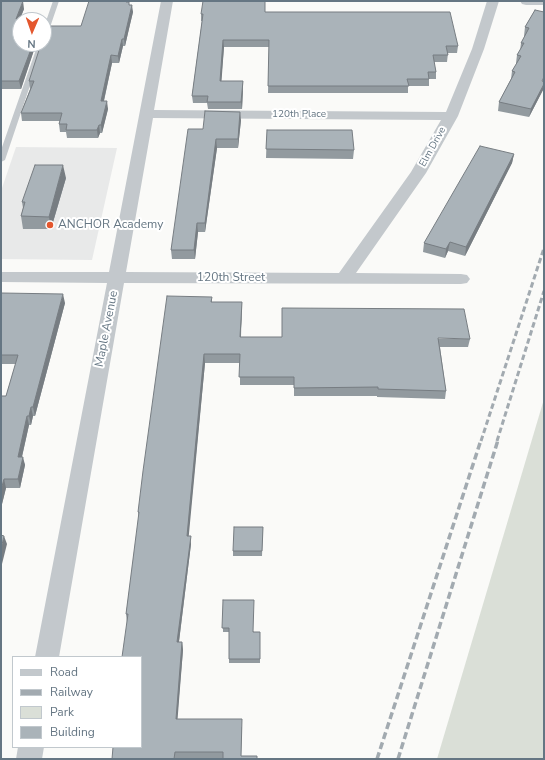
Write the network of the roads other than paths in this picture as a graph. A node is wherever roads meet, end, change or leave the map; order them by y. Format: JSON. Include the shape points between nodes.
{"nodes":[{"id":1,"x":56,"y":1,"type":"edge"},
{"id":2,"x":167,"y":1,"type":"edge"},
{"id":3,"x":493,"y":1,"type":"edge"},
{"id":4,"x":526,"y":1,"type":"edge"},
{"id":5,"x":544,"y":1,"type":"edge"},
{"id":6,"x":52,"y":13,"type":"edge"},
{"id":7,"x":38,"y":52,"type":"edge"},
{"id":8,"x":147,"y":114,"type":"junction"},
{"id":9,"x":451,"y":116,"type":"junction"},
{"id":10,"x":1,"y":160,"type":"edge"},
{"id":11,"x":1,"y":277,"type":"edge"},
{"id":12,"x":345,"y":277,"type":"junction"},
{"id":13,"x":116,"y":278,"type":"junction"},
{"id":14,"x":461,"y":279,"type":"dead end"},
{"id":15,"x":47,"y":656,"type":"edge"},
{"id":16,"x":31,"y":748,"type":"edge"},
{"id":17,"x":29,"y":759,"type":"edge"}],
"edges":[{"from":1,"to":6,"type":"lane"},
{"from":2,"to":8,"type":"street","name":"Maple Avenue"},
{"from":3,"to":9,"type":"street","name":"Elm Drive","via":[[478,49]]},
{"from":4,"to":5,"type":"street"},
{"from":7,"to":10,"type":"lane"},
{"from":8,"to":9,"type":"street","name":"120th Place"},
{"from":8,"to":13,"type":"street","name":"Maple Avenue"},
{"from":9,"to":12,"type":"street","name":"Elm Drive","via":[[418,174]]},
{"from":11,"to":13,"type":"street","name":"120th Street"},
{"from":12,"to":13,"type":"street","name":"120th Street"},
{"from":12,"to":14,"type":"street","name":"120th Street"},
{"from":13,"to":15,"type":"street","name":"Maple Avenue"},
{"from":16,"to":17,"type":"street"}]}
